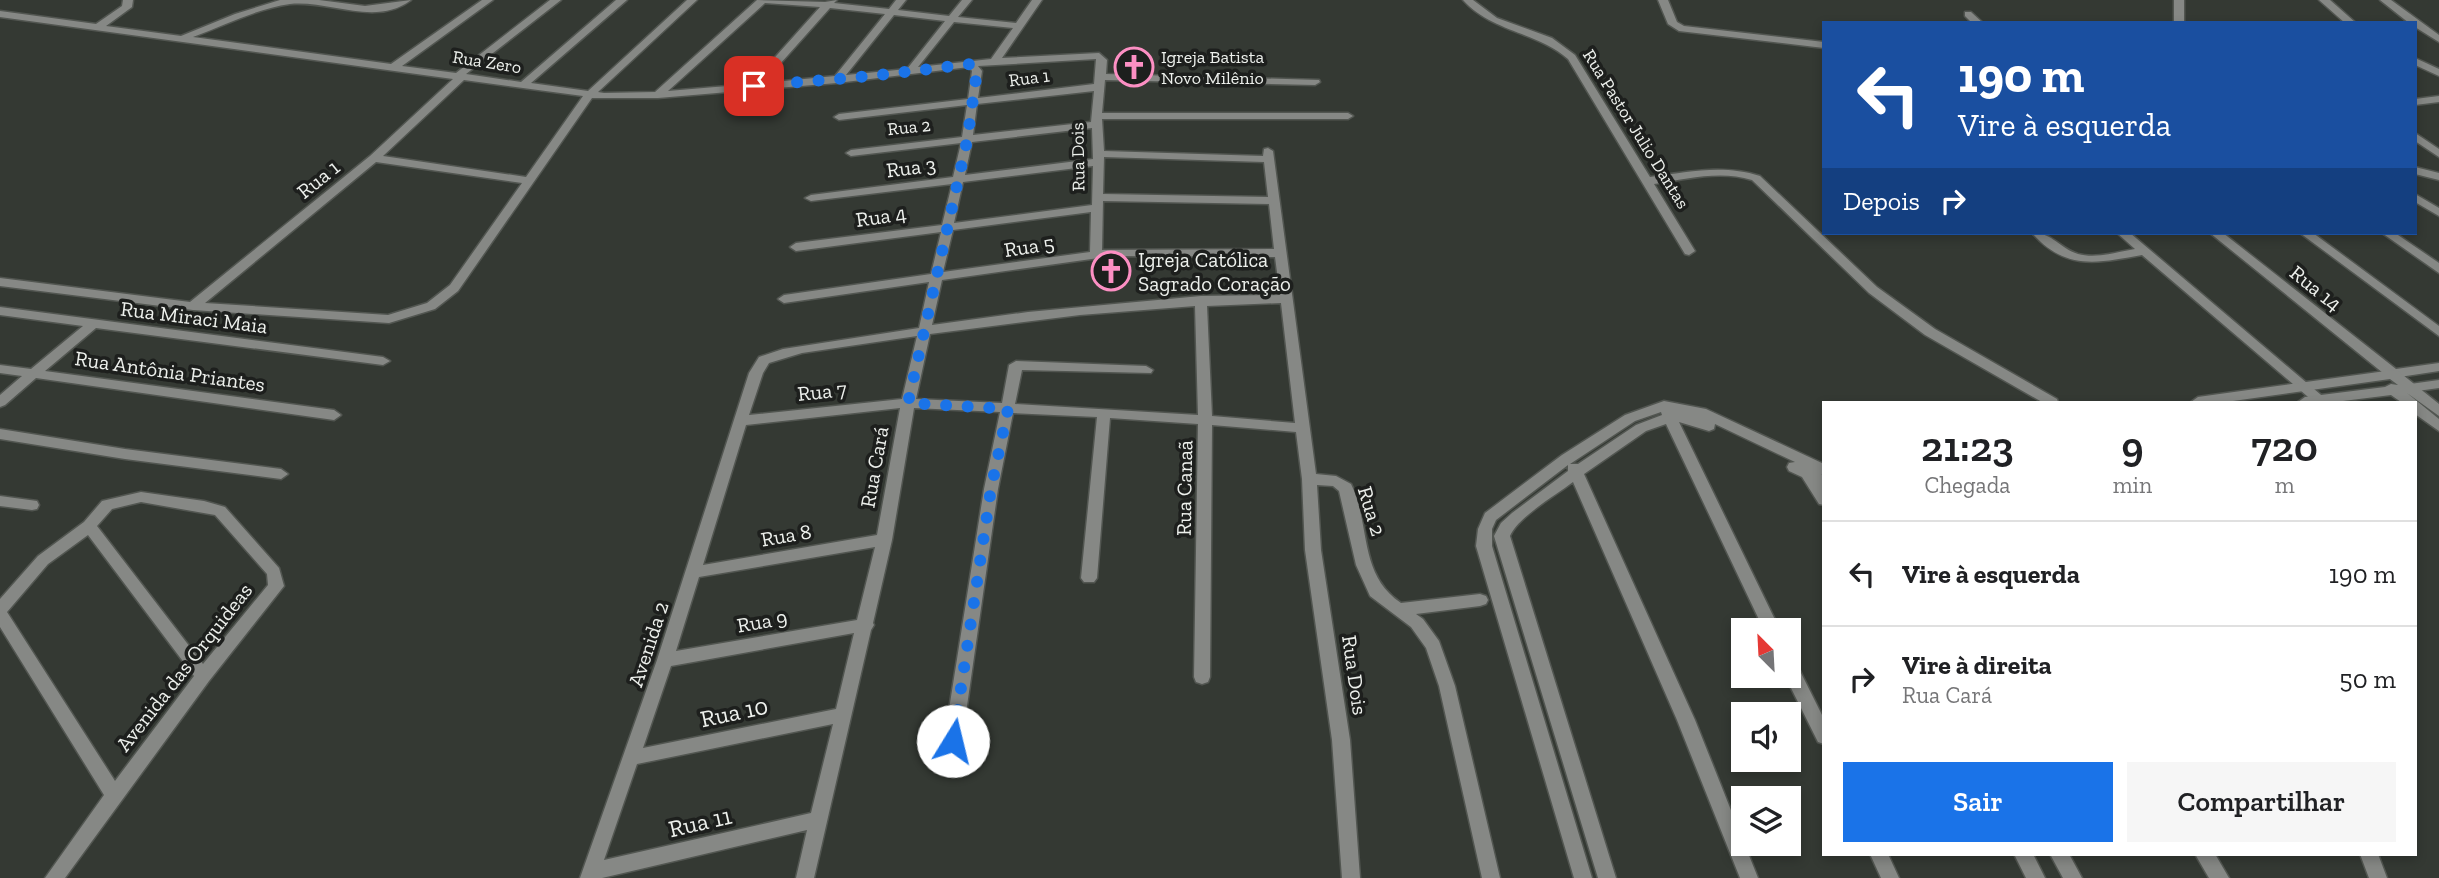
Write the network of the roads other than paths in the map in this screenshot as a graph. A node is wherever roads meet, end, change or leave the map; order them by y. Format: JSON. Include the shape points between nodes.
{"nodes":[{"id":1,"x":128,"y":0,"type":"edge"},
{"id":2,"x":406,"y":0,"type":"edge"},
{"id":3,"x":488,"y":0,"type":"edge"},
{"id":4,"x":556,"y":0,"type":"edge"},
{"id":5,"x":622,"y":0,"type":"edge"},
{"id":6,"x":692,"y":0,"type":"edge"},
{"id":7,"x":763,"y":0,"type":"edge"},
{"id":8,"x":901,"y":0,"type":"edge"},
{"id":9,"x":967,"y":0,"type":"edge"},
{"id":10,"x":1037,"y":0,"type":"edge"},
{"id":11,"x":1468,"y":0,"type":"edge"},
{"id":12,"x":1663,"y":0,"type":"edge"},
{"id":13,"x":2179,"y":0,"type":"edge"},
{"id":14,"x":2324,"y":0,"type":"edge"},
{"id":15,"x":2385,"y":0,"type":"edge"},
{"id":16,"x":830,"y":2,"type":"edge"},
{"id":17,"x":891,"y":10,"type":"junction"},
{"id":18,"x":0,"y":13,"type":"edge"},
{"id":19,"x":1968,"y":14,"type":"dead end"},
{"id":20,"x":951,"y":20,"type":"junction"},
{"id":21,"x":1976,"y":21,"type":"edge"},
{"id":22,"x":2179,"y":21,"type":"edge"},
{"id":23,"x":2349,"y":21,"type":"edge"},
{"id":24,"x":2412,"y":21,"type":"edge"},
{"id":25,"x":2417,"y":24,"type":"edge"},
{"id":26,"x":99,"y":26,"type":"junction"},
{"id":27,"x":1019,"y":26,"type":"junction"},
{"id":28,"x":184,"y":38,"type":"junction"},
{"id":29,"x":2439,"y":39,"type":"edge"},
{"id":30,"x":1822,"y":45,"type":"edge"},
{"id":31,"x":1102,"y":60,"type":"joint"},
{"id":32,"x":2419,"y":63,"type":"edge"},
{"id":33,"x":2439,"y":64,"type":"edge"},
{"id":34,"x":983,"y":65,"type":"junction"},
{"id":35,"x":395,"y":66,"type":"junction"},
{"id":36,"x":910,"y":71,"type":"junction"},
{"id":37,"x":2439,"y":73,"type":"edge"},
{"id":38,"x":460,"y":76,"type":"junction"},
{"id":39,"x":837,"y":80,"type":"junction"},
{"id":40,"x":1100,"y":82,"type":"junction"},
{"id":41,"x":1315,"y":82,"type":"dead end"},
{"id":42,"x":523,"y":85,"type":"junction"},
{"id":43,"x":754,"y":86,"type":"junction"},
{"id":44,"x":589,"y":95,"type":"junction"},
{"id":45,"x":658,"y":95,"type":"junction"},
{"id":46,"x":2439,"y":99,"type":"edge"},
{"id":47,"x":974,"y":102,"type":"junction"},
{"id":48,"x":2419,"y":102,"type":"edge"},
{"id":49,"x":2439,"y":112,"type":"edge"},
{"id":50,"x":1348,"y":116,"type":"dead end"},
{"id":51,"x":839,"y":117,"type":"dead end"},
{"id":52,"x":1097,"y":120,"type":"junction"},
{"id":53,"x":2417,"y":138,"type":"edge"},
{"id":54,"x":967,"y":141,"type":"junction"},
{"id":55,"x":851,"y":153,"type":"dead end"},
{"id":56,"x":2439,"y":154,"type":"edge"},
{"id":57,"x":374,"y":158,"type":"junction"},
{"id":58,"x":1099,"y":158,"type":"junction"},
{"id":59,"x":2417,"y":171,"type":"edge"},
{"id":60,"x":2439,"y":177,"type":"edge"},
{"id":61,"x":958,"y":180,"type":"junction"},
{"id":62,"x":528,"y":181,"type":"junction"},
{"id":63,"x":1648,"y":181,"type":"junction"},
{"id":64,"x":810,"y":198,"type":"dead end"},
{"id":65,"x":2417,"y":198,"type":"edge"},
{"id":66,"x":1274,"y":201,"type":"junction"},
{"id":67,"x":1098,"y":202,"type":"junction"},
{"id":68,"x":2439,"y":214,"type":"edge"},
{"id":69,"x":947,"y":226,"type":"junction"},
{"id":70,"x":2040,"y":235,"type":"edge"},
{"id":71,"x":2125,"y":235,"type":"edge"},
{"id":72,"x":2219,"y":235,"type":"edge"},
{"id":73,"x":2309,"y":235,"type":"edge"},
{"id":74,"x":2391,"y":235,"type":"edge"},
{"id":75,"x":796,"y":247,"type":"dead end"},
{"id":76,"x":1689,"y":251,"type":"dead end"},
{"id":77,"x":2144,"y":251,"type":"junction"},
{"id":78,"x":1282,"y":253,"type":"junction"},
{"id":79,"x":1096,"y":254,"type":"junction"},
{"id":80,"x":2439,"y":269,"type":"edge"},
{"id":81,"x":934,"y":280,"type":"junction"},
{"id":82,"x":0,"y":282,"type":"edge"},
{"id":83,"x":784,"y":299,"type":"dead end"},
{"id":84,"x":1288,"y":299,"type":"junction"},
{"id":85,"x":1201,"y":300,"type":"junction"},
{"id":86,"x":193,"y":306,"type":"junction"},
{"id":87,"x":0,"y":311,"type":"edge"},
{"id":88,"x":94,"y":323,"type":"junction"},
{"id":89,"x":923,"y":330,"type":"junction"},
{"id":90,"x":2439,"y":332,"type":"edge"},
{"id":91,"x":383,"y":361,"type":"dead end"},
{"id":92,"x":2439,"y":367,"type":"edge"},
{"id":93,"x":0,"y":369,"type":"edge"},
{"id":94,"x":1146,"y":370,"type":"dead end"},
{"id":95,"x":36,"y":374,"type":"junction"},
{"id":96,"x":2393,"y":374,"type":"junction"},
{"id":97,"x":2376,"y":376,"type":"junction"},
{"id":98,"x":2439,"y":384,"type":"edge"},
{"id":99,"x":2303,"y":386,"type":"junction"},
{"id":100,"x":2394,"y":390,"type":"junction"},
{"id":101,"x":2410,"y":395,"type":"edge"},
{"id":102,"x":2320,"y":400,"type":"junction"},
{"id":103,"x":2050,"y":401,"type":"edge"},
{"id":104,"x":2205,"y":401,"type":"edge"},
{"id":105,"x":2312,"y":401,"type":"edge"},
{"id":106,"x":0,"y":402,"type":"edge"},
{"id":107,"x":908,"y":403,"type":"junction"},
{"id":108,"x":1008,"y":409,"type":"junction"},
{"id":109,"x":2417,"y":409,"type":"edge"},
{"id":110,"x":2439,"y":411,"type":"edge"},
{"id":111,"x":1667,"y":412,"type":"junction"},
{"id":112,"x":1104,"y":413,"type":"junction"},
{"id":113,"x":334,"y":415,"type":"dead end"},
{"id":114,"x":1205,"y":419,"type":"junction"},
{"id":115,"x":740,"y":421,"type":"junction"},
{"id":116,"x":2439,"y":426,"type":"edge"},
{"id":117,"x":1303,"y":428,"type":"junction"},
{"id":118,"x":0,"y":434,"type":"edge"},
{"id":119,"x":1567,"y":459,"type":"junction"},
{"id":120,"x":1819,"y":471,"type":"edge"},
{"id":121,"x":1578,"y":473,"type":"junction"},
{"id":122,"x":281,"y":474,"type":"dead end"},
{"id":123,"x":1309,"y":479,"type":"junction"},
{"id":124,"x":1822,"y":488,"type":"edge"},
{"id":125,"x":0,"y":501,"type":"edge"},
{"id":126,"x":32,"y":505,"type":"dead end"},
{"id":127,"x":89,"y":526,"type":"junction"},
{"id":128,"x":884,"y":540,"type":"junction"},
{"id":129,"x":694,"y":572,"type":"junction"},
{"id":130,"x":1089,"y":578,"type":"dead end"},
{"id":131,"x":1480,"y":600,"type":"dead end"},
{"id":132,"x":1397,"y":610,"type":"junction"},
{"id":133,"x":0,"y":612,"type":"edge"},
{"id":134,"x":1766,"y":618,"type":"edge"},
{"id":135,"x":866,"y":625,"type":"junction"},
{"id":136,"x":665,"y":660,"type":"junction"},
{"id":137,"x":203,"y":676,"type":"junction"},
{"id":138,"x":1202,"y":677,"type":"dead end"},
{"id":139,"x":1800,"y":688,"type":"edge"},
{"id":140,"x":845,"y":714,"type":"junction"},
{"id":141,"x":1822,"y":733,"type":"edge"},
{"id":142,"x":953,"y":741,"type":"dead end"},
{"id":143,"x":632,"y":758,"type":"junction"},
{"id":144,"x":114,"y":795,"type":"junction"},
{"id":145,"x":819,"y":820,"type":"junction"},
{"id":146,"x":1880,"y":856,"type":"edge"},
{"id":147,"x":2024,"y":856,"type":"edge"},
{"id":148,"x":2060,"y":856,"type":"edge"},
{"id":149,"x":2205,"y":856,"type":"edge"},
{"id":150,"x":2370,"y":856,"type":"edge"},
{"id":151,"x":590,"y":875,"type":"edge"},
{"id":152,"x":54,"y":878,"type":"edge"},
{"id":153,"x":805,"y":878,"type":"edge"},
{"id":154,"x":1351,"y":878,"type":"edge"},
{"id":155,"x":1491,"y":878,"type":"edge"},
{"id":156,"x":1583,"y":878,"type":"edge"},
{"id":157,"x":1606,"y":878,"type":"edge"},
{"id":158,"x":1749,"y":878,"type":"edge"},
{"id":159,"x":1890,"y":878,"type":"edge"},
{"id":160,"x":2036,"y":878,"type":"edge"},
{"id":161,"x":2073,"y":878,"type":"edge"},
{"id":162,"x":2220,"y":878,"type":"edge"},
{"id":163,"x":2378,"y":878,"type":"edge"}],
"edges":[{"from":1,"to":26,"type":"street","via":[[127,7]]},
{"from":2,"to":28,"type":"street","via":[[380,9],[285,2]]},
{"from":3,"to":35,"type":"street"},
{"from":4,"to":38,"type":"street","name":"Rua 1"},
{"from":5,"to":42,"type":"street"},
{"from":6,"to":44,"type":"street"},
{"from":7,"to":16,"type":"street"},
{"from":7,"to":45,"type":"street"},
{"from":8,"to":17,"type":"street"},
{"from":9,"to":20,"type":"street"},
{"from":10,"to":27,"type":"street"},
{"from":11,"to":63,"type":"street","name":"Rua Pastor Julio Dantas","via":[[1494,22],[1564,49]]},
{"from":12,"to":30,"type":"street","via":[[1674,25]]},
{"from":13,"to":22,"type":"street"},
{"from":14,"to":23,"type":"street"},
{"from":15,"to":24,"type":"street"},
{"from":16,"to":17,"type":"street"},
{"from":16,"to":43,"type":"street"},
{"from":17,"to":20,"type":"street"},
{"from":17,"to":39,"type":"street"},
{"from":18,"to":26,"type":"street","name":"Rua Zero"},
{"from":19,"to":21,"type":"street"},
{"from":20,"to":27,"type":"street"},
{"from":20,"to":36,"type":"street"},
{"from":25,"to":29,"type":"street"},
{"from":26,"to":28,"type":"street","name":"Rua Zero"},
{"from":27,"to":34,"type":"street"},
{"from":28,"to":35,"type":"street","name":"Rua Zero"},
{"from":31,"to":34,"type":"street","name":"Rua Zero","via":[[1096,56]]},
{"from":31,"to":40,"type":"street","name":"Rua Dois"},
{"from":32,"to":33,"type":"street"},
{"from":32,"to":37,"type":"street"},
{"from":34,"to":36,"type":"street","name":"Rua Zero"},
{"from":34,"to":47,"type":"street","name":"Rua Cará"},
{"from":35,"to":38,"type":"street","name":"Rua Zero"},
{"from":36,"to":39,"type":"street","name":"Rua Zero"},
{"from":38,"to":42,"type":"street","name":"Rua Zero"},
{"from":38,"to":57,"type":"street","name":"Rua 1"},
{"from":39,"to":43,"type":"street","name":"Rua Zero"},
{"from":40,"to":41,"type":"street","name":"Rua 1"},
{"from":40,"to":47,"type":"street","name":"Rua 1"},
{"from":40,"to":52,"type":"street","name":"Rua Dois"},
{"from":42,"to":44,"type":"street","name":"Rua Zero"},
{"from":43,"to":45,"type":"street","name":"Rua Zero"},
{"from":44,"to":45,"type":"street","name":"Rua Zero"},
{"from":44,"to":62,"type":"street"},
{"from":46,"to":48,"type":"street"},
{"from":47,"to":51,"type":"street","name":"Rua 1"},
{"from":47,"to":54,"type":"street","name":"Rua Cará"},
{"from":48,"to":49,"type":"street"},
{"from":50,"to":52,"type":"street","name":"Rua 2"},
{"from":52,"to":54,"type":"street","name":"Rua 2"},
{"from":52,"to":58,"type":"street","name":"Rua Dois"},
{"from":53,"to":56,"type":"street"},
{"from":54,"to":55,"type":"street","name":"Rua 2"},
{"from":54,"to":61,"type":"street","name":"Rua Cará"},
{"from":57,"to":62,"type":"street"},
{"from":57,"to":86,"type":"street","name":"Rua 1"},
{"from":58,"to":61,"type":"street","name":"Rua 3"},
{"from":58,"to":66,"type":"street","name":"Rua 3","via":[[1268,155]]},
{"from":58,"to":67,"type":"street","name":"Rua Dois"},
{"from":59,"to":60,"type":"street"},
{"from":61,"to":64,"type":"street","name":"Rua 3"},
{"from":61,"to":69,"type":"street","name":"Rua Cará"},
{"from":62,"to":86,"type":"street","via":[[454,288],[412,314],[389,319]]},
{"from":63,"to":76,"type":"street","name":"Rua Pastor Julio Dantas"},
{"from":63,"to":103,"type":"street","via":[[1720,172],[1756,178],[1883,297],[1930,332]]},
{"from":65,"to":68,"type":"street"},
{"from":66,"to":67,"type":"street","name":"Rua 4"},
{"from":66,"to":78,"type":"street"},
{"from":67,"to":69,"type":"street","name":"Rua 4"},
{"from":67,"to":79,"type":"street","name":"Rua Dois"},
{"from":69,"to":75,"type":"street","name":"Rua 4"},
{"from":69,"to":81,"type":"street","name":"Rua Cará"},
{"from":70,"to":77,"type":"street","via":[[2077,260]]},
{"from":71,"to":77,"type":"street"},
{"from":72,"to":96,"type":"street","name":"Rua 14"},
{"from":73,"to":90,"type":"street"},
{"from":74,"to":80,"type":"street"},
{"from":77,"to":99,"type":"street"},
{"from":78,"to":79,"type":"street","name":"Rua 5","via":[[1165,250]]},
{"from":78,"to":84,"type":"street"},
{"from":79,"to":81,"type":"street","name":"Rua 5"},
{"from":81,"to":83,"type":"street","name":"Rua 5"},
{"from":81,"to":89,"type":"street","name":"Rua Cará"},
{"from":82,"to":86,"type":"street"},
{"from":84,"to":85,"type":"street"},
{"from":84,"to":117,"type":"street"},
{"from":85,"to":89,"type":"street","via":[[1074,310]]},
{"from":85,"to":114,"type":"street","name":"Rua Canaã"},
{"from":87,"to":88,"type":"street","name":"Rua Miraci Maia"},
{"from":88,"to":91,"type":"street","name":"Rua Miraci Maia"},
{"from":88,"to":95,"type":"street"},
{"from":89,"to":107,"type":"street","name":"Rua Cará"},
{"from":89,"to":115,"type":"street","name":"Avenida 2","via":[[767,358],[761,363]]},
{"from":92,"to":96,"type":"street"},
{"from":93,"to":95,"type":"street","name":"Rua Antônia Priantes"},
{"from":94,"to":108,"type":"street","via":[[1016,365]]},
{"from":95,"to":106,"type":"street"},
{"from":95,"to":113,"type":"street","name":"Rua Antônia Priantes"},
{"from":96,"to":97,"type":"street"},
{"from":96,"to":101,"type":"street","name":"Rua 14"},
{"from":97,"to":99,"type":"street"},
{"from":97,"to":100,"type":"street"},
{"from":98,"to":101,"type":"street"},
{"from":99,"to":102,"type":"street"},
{"from":99,"to":104,"type":"street"},
{"from":100,"to":101,"type":"street"},
{"from":100,"to":102,"type":"street"},
{"from":101,"to":110,"type":"street"},
{"from":102,"to":105,"type":"street"},
{"from":107,"to":108,"type":"street","name":"Rua 7"},
{"from":107,"to":115,"type":"street","name":"Rua 7"},
{"from":107,"to":128,"type":"street","name":"Rua Cará"},
{"from":108,"to":112,"type":"street","name":"Rua 7"},
{"from":108,"to":142,"type":"street","via":[[991,489]]},
{"from":109,"to":116,"type":"street"},
{"from":111,"to":119,"type":"street","via":[[1630,418]]},
{"from":111,"to":120,"type":"street"},
{"from":111,"to":120,"type":"street","via":[[1683,407],[1701,412]]},
{"from":111,"to":121,"type":"street"},
{"from":111,"to":134,"type":"street"},
{"from":112,"to":114,"type":"street","name":"Rua 7"},
{"from":112,"to":130,"type":"street"},
{"from":114,"to":117,"type":"street","name":"Rua 7"},
{"from":114,"to":138,"type":"street","name":"Rua Canaã"},
{"from":115,"to":129,"type":"street","name":"Avenida 2"},
{"from":117,"to":123,"type":"street"},
{"from":118,"to":122,"type":"street"},
{"from":119,"to":121,"type":"street"},
{"from":119,"to":156,"type":"street","via":[[1490,517],[1484,546]]},
{"from":120,"to":124,"type":"street"},
{"from":121,"to":157,"type":"street","via":[[1517,517],[1502,536]]},
{"from":121,"to":158,"type":"street"},
{"from":123,"to":132,"type":"street","name":"Rua 2","via":[[1336,481],[1346,488],[1370,581]]},
{"from":123,"to":154,"type":"street","name":"Rua Dois","via":[[1313,550],[1341,740]]},
{"from":125,"to":126,"type":"street"},
{"from":127,"to":133,"type":"street","via":[[43,560]]},
{"from":127,"to":137,"type":"street"},
{"from":127,"to":137,"type":"street","name":"Avenida das Orquideas","via":[[107,505],[128,499],[204,506],[220,511],[274,572],[276,586]]},
{"from":128,"to":129,"type":"street","name":"Rua 8"},
{"from":128,"to":135,"type":"street","name":"Rua Cará"},
{"from":129,"to":136,"type":"street","name":"Avenida 2"},
{"from":131,"to":132,"type":"street"},
{"from":132,"to":155,"type":"street","name":"Rua 2","via":[[1426,632],[1438,658]]},
{"from":133,"to":144,"type":"street"},
{"from":135,"to":136,"type":"street","name":"Rua 9"},
{"from":135,"to":140,"type":"street","name":"Rua Cará"},
{"from":136,"to":143,"type":"street","name":"Avenida 2"},
{"from":137,"to":144,"type":"street","name":"Avenida das Orquideas"},
{"from":139,"to":141,"type":"street"},
{"from":140,"to":143,"type":"street","name":"Rua 10"},
{"from":140,"to":145,"type":"street","name":"Rua Cará"},
{"from":143,"to":151,"type":"street","name":"Avenida 2"},
{"from":144,"to":152,"type":"street","name":"Avenida das Orquideas"},
{"from":145,"to":151,"type":"street","name":"Rua 11"},
{"from":145,"to":153,"type":"street","name":"Rua Cará"},
{"from":146,"to":159,"type":"street"},
{"from":147,"to":160,"type":"street"},
{"from":148,"to":161,"type":"street"},
{"from":149,"to":162,"type":"street"},
{"from":150,"to":163,"type":"street"}]}
